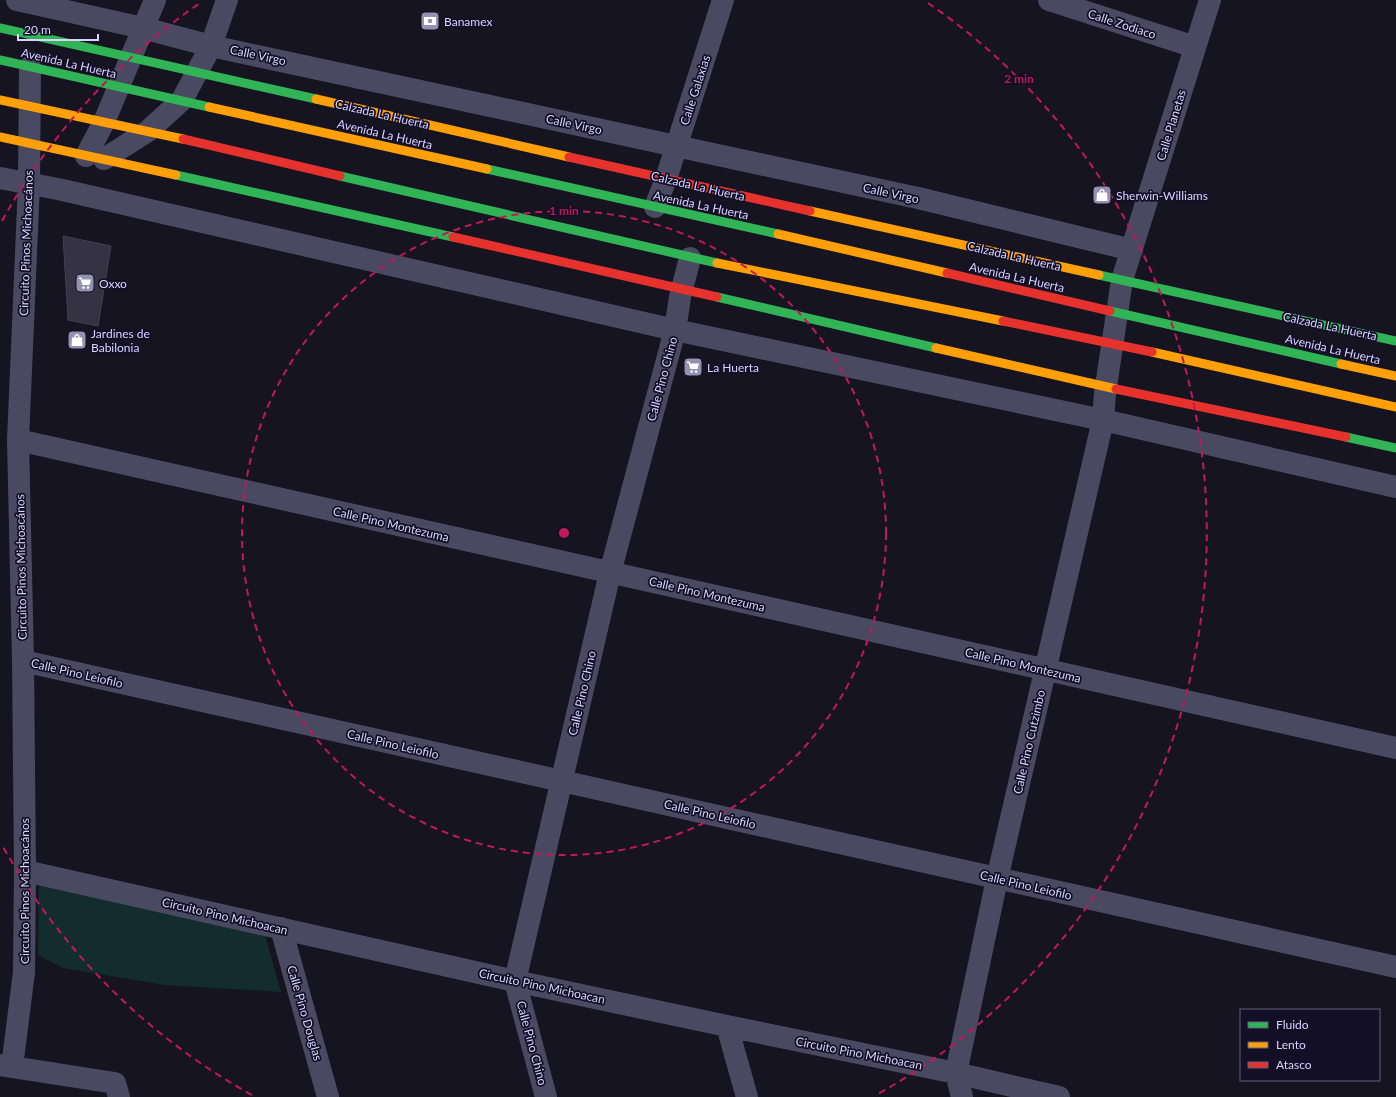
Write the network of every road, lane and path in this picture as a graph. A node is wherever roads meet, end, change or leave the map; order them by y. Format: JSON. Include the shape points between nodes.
{"nodes":[{"id":1,"x":17,"y":0,"type":"edge"},
{"id":2,"x":155,"y":0,"type":"edge"},
{"id":3,"x":227,"y":0,"type":"edge"},
{"id":4,"x":723,"y":0,"type":"edge"},
{"id":5,"x":1049,"y":0,"type":"edge"},
{"id":6,"x":1210,"y":0,"type":"edge"},
{"id":7,"x":0,"y":28,"type":"edge"},
{"id":8,"x":143,"y":28,"type":"junction"},
{"id":9,"x":211,"y":46,"type":"junction"},
{"id":10,"x":1195,"y":47,"type":"junction"},
{"id":11,"x":132,"y":57,"type":"junction"},
{"id":12,"x":0,"y":60,"type":"edge"},
{"id":13,"x":30,"y":67,"type":"junction"},
{"id":14,"x":198,"y":72,"type":"junction"},
{"id":15,"x":119,"y":87,"type":"junction"},
{"id":16,"x":0,"y":100,"type":"edge"},
{"id":17,"x":182,"y":100,"type":"junction"},
{"id":18,"x":30,"y":106,"type":"junction"},
{"id":19,"x":104,"y":122,"type":"junction"},
{"id":20,"x":148,"y":132,"type":"junction"},
{"id":21,"x":0,"y":137,"type":"edge"},
{"id":22,"x":30,"y":143,"type":"junction"},
{"id":23,"x":677,"y":146,"type":"junction"},
{"id":24,"x":95,"y":158,"type":"junction"},
{"id":25,"x":0,"y":178,"type":"edge"},
{"id":26,"x":666,"y":179,"type":"junction"},
{"id":27,"x":29,"y":184,"type":"junction"},
{"id":28,"x":655,"y":207,"type":"junction"},
{"id":29,"x":1132,"y":250,"type":"junction"},
{"id":30,"x":690,"y":258,"type":"junction"},
{"id":31,"x":1122,"y":280,"type":"junction"},
{"id":32,"x":682,"y":289,"type":"junction"},
{"id":33,"x":1118,"y":313,"type":"junction"},
{"id":34,"x":675,"y":330,"type":"junction"},
{"id":35,"x":1396,"y":341,"type":"edge"},
{"id":36,"x":1112,"y":343,"type":"junction"},
{"id":37,"x":1396,"y":376,"type":"edge"},
{"id":38,"x":1106,"y":387,"type":"junction"},
{"id":39,"x":1396,"y":407,"type":"edge"},
{"id":40,"x":1103,"y":420,"type":"junction"},
{"id":41,"x":18,"y":440,"type":"junction"},
{"id":42,"x":1396,"y":448,"type":"edge"},
{"id":43,"x":1396,"y":487,"type":"edge"},
{"id":44,"x":610,"y":573,"type":"junction"},
{"id":45,"x":23,"y":661,"type":"junction"},
{"id":46,"x":1045,"y":670,"type":"junction"},
{"id":47,"x":1396,"y":748,"type":"edge"},
{"id":48,"x":562,"y":782,"type":"junction"},
{"id":49,"x":25,"y":871,"type":"junction"},
{"id":50,"x":997,"y":879,"type":"junction"},
{"id":51,"x":281,"y":928,"type":"junction"},
{"id":52,"x":1396,"y":967,"type":"edge"},
{"id":53,"x":515,"y":981,"type":"junction"},
{"id":54,"x":727,"y":1026,"type":"junction"},
{"id":55,"x":6,"y":1066,"type":"edge"},
{"id":56,"x":956,"y":1073,"type":"junction"},
{"id":57,"x":119,"y":1097,"type":"edge"},
{"id":58,"x":328,"y":1097,"type":"edge"},
{"id":59,"x":546,"y":1097,"type":"edge"},
{"id":60,"x":747,"y":1097,"type":"edge"},
{"id":61,"x":962,"y":1097,"type":"edge"},
{"id":62,"x":1059,"y":1097,"type":"edge"}],
"edges":[{"from":1,"to":8,"type":"street","name":"Calle Virgo"},
{"from":2,"to":8,"type":"street"},
{"from":3,"to":9,"type":"street"},
{"from":4,"to":23,"type":"street","name":"Calle Galaxias"},
{"from":5,"to":10,"type":"street","name":"Calle Zodiaco"},
{"from":6,"to":10,"type":"street","name":"Calle Planetas"},
{"from":7,"to":11,"type":"main road","name":"Calzada La Huerta"},
{"from":8,"to":9,"type":"street","name":"Calle Virgo"},
{"from":8,"to":11,"type":"street"},
{"from":9,"to":14,"type":"street"},
{"from":9,"to":23,"type":"street","name":"Calle Virgo"},
{"from":10,"to":29,"type":"street","name":"Calle Planetas"},
{"from":11,"to":14,"type":"main road","name":"Calzada La Huerta"},
{"from":11,"to":15,"type":"street"},
{"from":12,"to":13,"type":"main road","name":"Avenida La Huerta"},
{"from":13,"to":15,"type":"main road","name":"Avenida La Huerta"},
{"from":13,"to":18,"type":"street","name":"Circuito Pinos Michoacános"},
{"from":14,"to":17,"type":"street"},
{"from":14,"to":26,"type":"main road","name":"Calzada La Huerta"},
{"from":15,"to":17,"type":"main road","name":"Avenida La Huerta"},
{"from":15,"to":19,"type":"street"},
{"from":16,"to":18,"type":"main road"},
{"from":17,"to":20,"type":"street"},
{"from":17,"to":28,"type":"main road","name":"Avenida La Huerta"},
{"from":18,"to":19,"type":"main road"},
{"from":18,"to":22,"type":"street","name":"Circuito Pinos Michoacános"},
{"from":19,"to":20,"type":"main road"},
{"from":19,"to":24,"type":"street"},
{"from":20,"to":24,"type":"street"},
{"from":20,"to":30,"type":"main road"},
{"from":21,"to":22,"type":"main road"},
{"from":22,"to":24,"type":"main road"},
{"from":22,"to":27,"type":"street","name":"Circuito Pinos Michoacános"},
{"from":23,"to":26,"type":"street","name":"Calle Galaxias"},
{"from":23,"to":29,"type":"street","name":"Calle Virgo","via":[[918,198]]},
{"from":24,"to":32,"type":"main road"},
{"from":25,"to":27,"type":"street"},
{"from":26,"to":28,"type":"street","name":"Calle Galaxias"},
{"from":26,"to":31,"type":"main road","name":"Calzada La Huerta"},
{"from":27,"to":34,"type":"street","via":[[58,188]]},
{"from":27,"to":41,"type":"street","name":"Circuito Pinos Michoacános"},
{"from":28,"to":33,"type":"main road","name":"Avenida La Huerta"},
{"from":29,"to":31,"type":"street","name":"Calle Planetas"},
{"from":30,"to":32,"type":"street","name":"Calle Pino Chino"},
{"from":30,"to":36,"type":"main road"},
{"from":31,"to":33,"type":"street","name":"Calle Planetas"},
{"from":31,"to":35,"type":"main road","name":"Calzada La Huerta"},
{"from":32,"to":34,"type":"street","name":"Calle Pino Chino"},
{"from":32,"to":38,"type":"main road"},
{"from":33,"to":36,"type":"street","name":"Calle Pino Cutzimbo"},
{"from":33,"to":37,"type":"main road","name":"Avenida La Huerta"},
{"from":34,"to":40,"type":"street"},
{"from":34,"to":44,"type":"street","name":"Calle Pino Chino"},
{"from":36,"to":38,"type":"street","name":"Calle Pino Cutzimbo"},
{"from":36,"to":39,"type":"main road"},
{"from":38,"to":40,"type":"street","name":"Calle Pino Cutzimbo"},
{"from":38,"to":42,"type":"main road"},
{"from":40,"to":43,"type":"street"},
{"from":40,"to":46,"type":"street","name":"Calle Pino Cutzimbo"},
{"from":41,"to":44,"type":"street","name":"Calle Pino Montezuma"},
{"from":41,"to":45,"type":"street","name":"Circuito Pinos Michoacános"},
{"from":44,"to":46,"type":"street","name":"Calle Pino Montezuma"},
{"from":44,"to":48,"type":"street","name":"Calle Pino Chino"},
{"from":45,"to":48,"type":"street","name":"Calle Pino Leiofilo"},
{"from":45,"to":49,"type":"street","name":"Circuito Pinos Michoacános"},
{"from":46,"to":47,"type":"street","name":"Calle Pino Montezuma"},
{"from":46,"to":50,"type":"street","name":"Calle Pino Cutzimbo"},
{"from":48,"to":50,"type":"street","name":"Calle Pino Leiofilo"},
{"from":48,"to":53,"type":"street","name":"Calle Pino Chino"},
{"from":49,"to":51,"type":"street","name":"Circuito Pino Michoacan"},
{"from":49,"to":55,"type":"street","name":"Circuito Pinos Michoacános","via":[[24,972]]},
{"from":50,"to":52,"type":"street","name":"Calle Pino Leiofilo"},
{"from":50,"to":56,"type":"street","name":"Calle Pino Cutzimbo"},
{"from":51,"to":53,"type":"street","name":"Circuito Pino Michoacan"},
{"from":51,"to":58,"type":"street","name":"Calle Pino Douglas"},
{"from":53,"to":54,"type":"street","name":"Circuito Pino Michoacan"},
{"from":53,"to":59,"type":"street","name":"Calle Pino Chino"},
{"from":54,"to":56,"type":"street","name":"Circuito Pino Michoacan"},
{"from":54,"to":60,"type":"street"},
{"from":55,"to":57,"type":"street","via":[[115,1083]]},
{"from":56,"to":61,"type":"street","name":"Calle Pino Cutzimbo"},
{"from":56,"to":62,"type":"street","name":"Circuito Pino Michoacan"}]}
